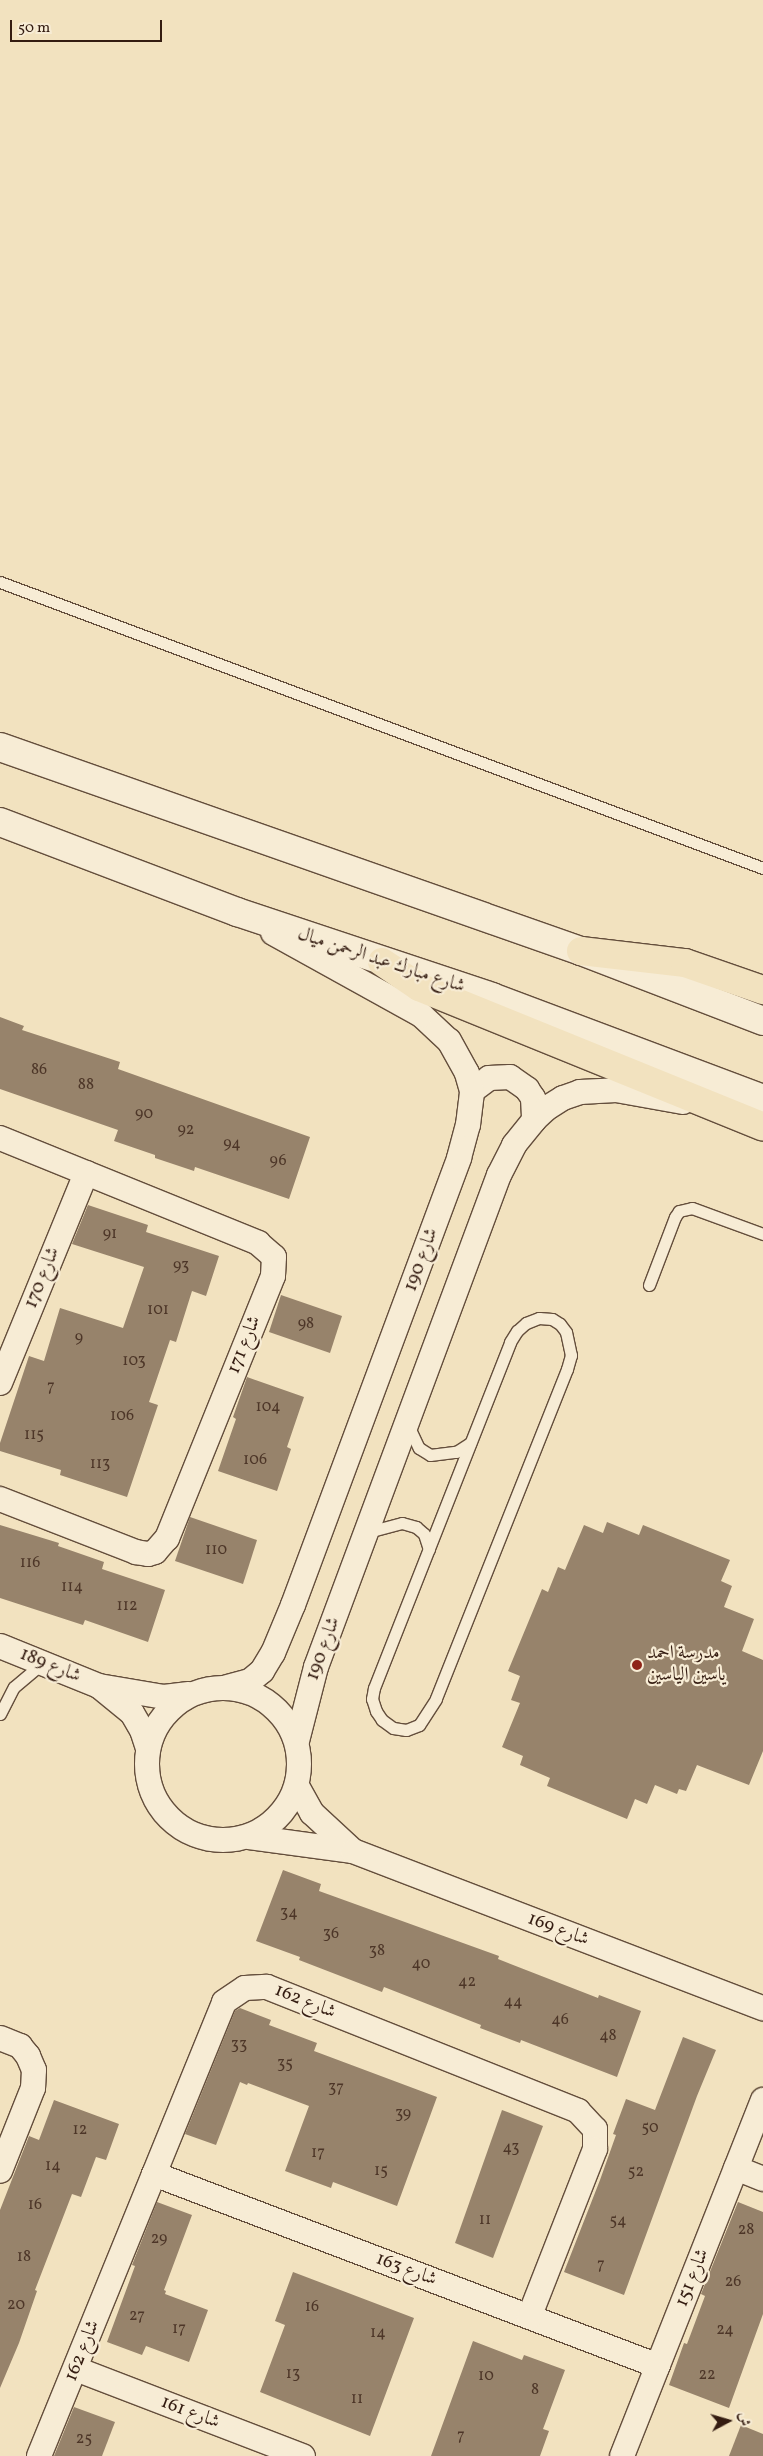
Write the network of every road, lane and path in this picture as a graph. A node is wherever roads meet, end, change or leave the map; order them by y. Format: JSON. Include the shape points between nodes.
{"nodes":[{"id":1,"x":0,"y":582,"type":"edge"},
{"id":2,"x":0,"y":747,"type":"edge"},
{"id":3,"x":0,"y":822,"type":"edge"},
{"id":4,"x":763,"y":868,"type":"edge"},
{"id":5,"x":237,"y":912,"type":"junction"},
{"id":6,"x":581,"y":951,"type":"junction"},
{"id":7,"x":382,"y":962,"type":"junction"},
{"id":8,"x":763,"y":990,"type":"edge"},
{"id":9,"x":763,"y":1021,"type":"edge"},
{"id":10,"x":472,"y":1091,"type":"junction"},
{"id":11,"x":763,"y":1099,"type":"edge"},
{"id":12,"x":709,"y":1107,"type":"junction"},
{"id":13,"x":534,"y":1120,"type":"junction"},
{"id":14,"x":763,"y":1127,"type":"edge"},
{"id":15,"x":0,"y":1138,"type":"edge"},
{"id":16,"x":86,"y":1173,"type":"junction"},
{"id":17,"x":763,"y":1234,"type":"edge"},
{"id":18,"x":649,"y":1285,"type":"dead end"},
{"id":19,"x":0,"y":1383,"type":"edge"},
{"id":20,"x":407,"y":1423,"type":"junction"},
{"id":21,"x":470,"y":1442,"type":"junction"},
{"id":22,"x":0,"y":1500,"type":"edge"},
{"id":23,"x":366,"y":1533,"type":"junction"},
{"id":24,"x":429,"y":1549,"type":"junction"},
{"id":25,"x":0,"y":1647,"type":"edge"},
{"id":26,"x":43,"y":1663,"type":"junction"},
{"id":27,"x":99,"y":1686,"type":"junction"},
{"id":28,"x":227,"y":1687,"type":"junction"},
{"id":29,"x":191,"y":1694,"type":"junction"},
{"id":30,"x":0,"y":1712,"type":"edge"},
{"id":31,"x":297,"y":1741,"type":"junction"},
{"id":32,"x":148,"y":1748,"type":"junction"},
{"id":33,"x":297,"y":1786,"type":"junction"},
{"id":34,"x":249,"y":1837,"type":"junction"},
{"id":35,"x":353,"y":1851,"type":"junction"},
{"id":36,"x":763,"y":2008,"type":"edge"},
{"id":37,"x":0,"y":2038,"type":"edge"},
{"id":38,"x":763,"y":2100,"type":"edge"},
{"id":39,"x":736,"y":2168,"type":"junction"},
{"id":40,"x":0,"y":2171,"type":"edge"},
{"id":41,"x":154,"y":2174,"type":"junction"},
{"id":42,"x":763,"y":2179,"type":"edge"},
{"id":43,"x":529,"y":2317,"type":"junction"},
{"id":44,"x":658,"y":2366,"type":"junction"},
{"id":45,"x":76,"y":2369,"type":"junction"},
{"id":46,"x":40,"y":2456,"type":"edge"},
{"id":47,"x":304,"y":2456,"type":"edge"},
{"id":48,"x":622,"y":2456,"type":"edge"}],
"edges":[{"from":1,"to":4,"type":"lane"},
{"from":2,"to":6,"type":"main road"},
{"from":3,"to":5,"type":"main road","name":"شارع مبارك عبد الرحمن ميال"},
{"from":5,"to":7,"type":"main road","name":"شارع مبارك عبد الرحمن ميال"},
{"from":5,"to":10,"type":"street","name":"شارع 190","via":[[421,1015],[454,1048]]},
{"from":6,"to":8,"type":"highway","via":[[685,963]]},
{"from":6,"to":9,"type":"main road"},
{"from":7,"to":11,"type":"main road","name":"شارع مبارك عبد الرحمن ميال","via":[[492,997]]},
{"from":7,"to":12,"type":"highway","via":[[419,988]]},
{"from":10,"to":13,"type":"street","via":[[489,1078],[510,1077],[528,1089],[533,1098]]},
{"from":10,"to":28,"type":"street","name":"شارع 190","via":[[468,1125],[459,1158],[293,1605],[273,1653],[262,1670],[250,1681]]},
{"from":12,"to":13,"type":"street","name":"شارع 190","via":[[616,1090],[598,1090],[563,1098]]},
{"from":12,"to":14,"type":"highway"},
{"from":13,"to":20,"type":"street","name":"شارع 190","via":[[514,1145],[499,1175]]},
{"from":15,"to":16,"type":"street","name":"شارع 171"},
{"from":16,"to":19,"type":"street","name":"شارع 170"},
{"from":16,"to":22,"type":"street","name":"شارع 171","via":[[258,1243],[274,1257],[273,1276],[167,1538],[156,1552],[136,1552]]},
{"from":17,"to":18,"type":"lane","via":[[692,1208],[679,1211]]},
{"from":20,"to":21,"type":"lane","via":[[418,1448],[430,1455],[456,1452]]},
{"from":20,"to":23,"type":"street","name":"شارع 190"},
{"from":21,"to":24,"type":"lane"},
{"from":21,"to":24,"type":"lane","via":[[517,1331],[538,1318],[552,1319],[560,1324],[570,1344],[567,1369],[436,1699],[419,1725],[406,1730],[393,1728],[376,1711],[372,1699],[374,1688]]},
{"from":23,"to":24,"type":"lane","via":[[402,1523],[416,1527],[424,1534]]},
{"from":23,"to":31,"type":"street","name":"شارع 190","via":[[316,1667]]},
{"from":25,"to":26,"type":"street","name":"شارع 189"},
{"from":26,"to":27,"type":"street","name":"شارع 189"},
{"from":26,"to":30,"type":"lane","via":[[14,1687]]},
{"from":27,"to":29,"type":"street","name":"شارع 189","via":[[164,1697]]},
{"from":27,"to":32,"type":"street","name":"شارع 189","via":[[132,1713]]},
{"from":28,"to":29,"type":"street","via":[[208,1688]]},
{"from":28,"to":31,"type":"street","via":[[250,1691],[270,1703],[286,1720]]},
{"from":29,"to":32,"type":"street","via":[[171,1707],[156,1726]]},
{"from":31,"to":33,"type":"street","via":[[300,1763]]},
{"from":32,"to":34,"type":"street","via":[[147,1771],[153,1794],[165,1814],[182,1829],[203,1838],[226,1841]]},
{"from":33,"to":34,"type":"street","via":[[287,1808],[270,1825]]},
{"from":33,"to":35,"type":"street","name":"شارع 169","via":[[312,1812]]},
{"from":34,"to":35,"type":"street","name":"شارع 169"},
{"from":35,"to":36,"type":"street","name":"شارع 169"},
{"from":37,"to":40,"type":"street","via":[[20,2046],[34,2070],[33,2088]]},
{"from":38,"to":39,"type":"street","name":"شارع 151"},
{"from":39,"to":42,"type":"street"},
{"from":39,"to":44,"type":"street","name":"شارع 151"},
{"from":41,"to":43,"type":"street","name":"شارع 163"},
{"from":41,"to":43,"type":"street","name":"شارع 162","via":[[224,2002],[245,1988],[267,1987],[578,2111],[595,2129],[595,2149]]},
{"from":41,"to":45,"type":"street","name":"شارع 162"},
{"from":43,"to":44,"type":"street","name":"شارع 163"},
{"from":44,"to":48,"type":"street","name":"شارع 151"},
{"from":45,"to":46,"type":"street","name":"شارع 162"},
{"from":45,"to":47,"type":"street","name":"شارع 161"}]}
